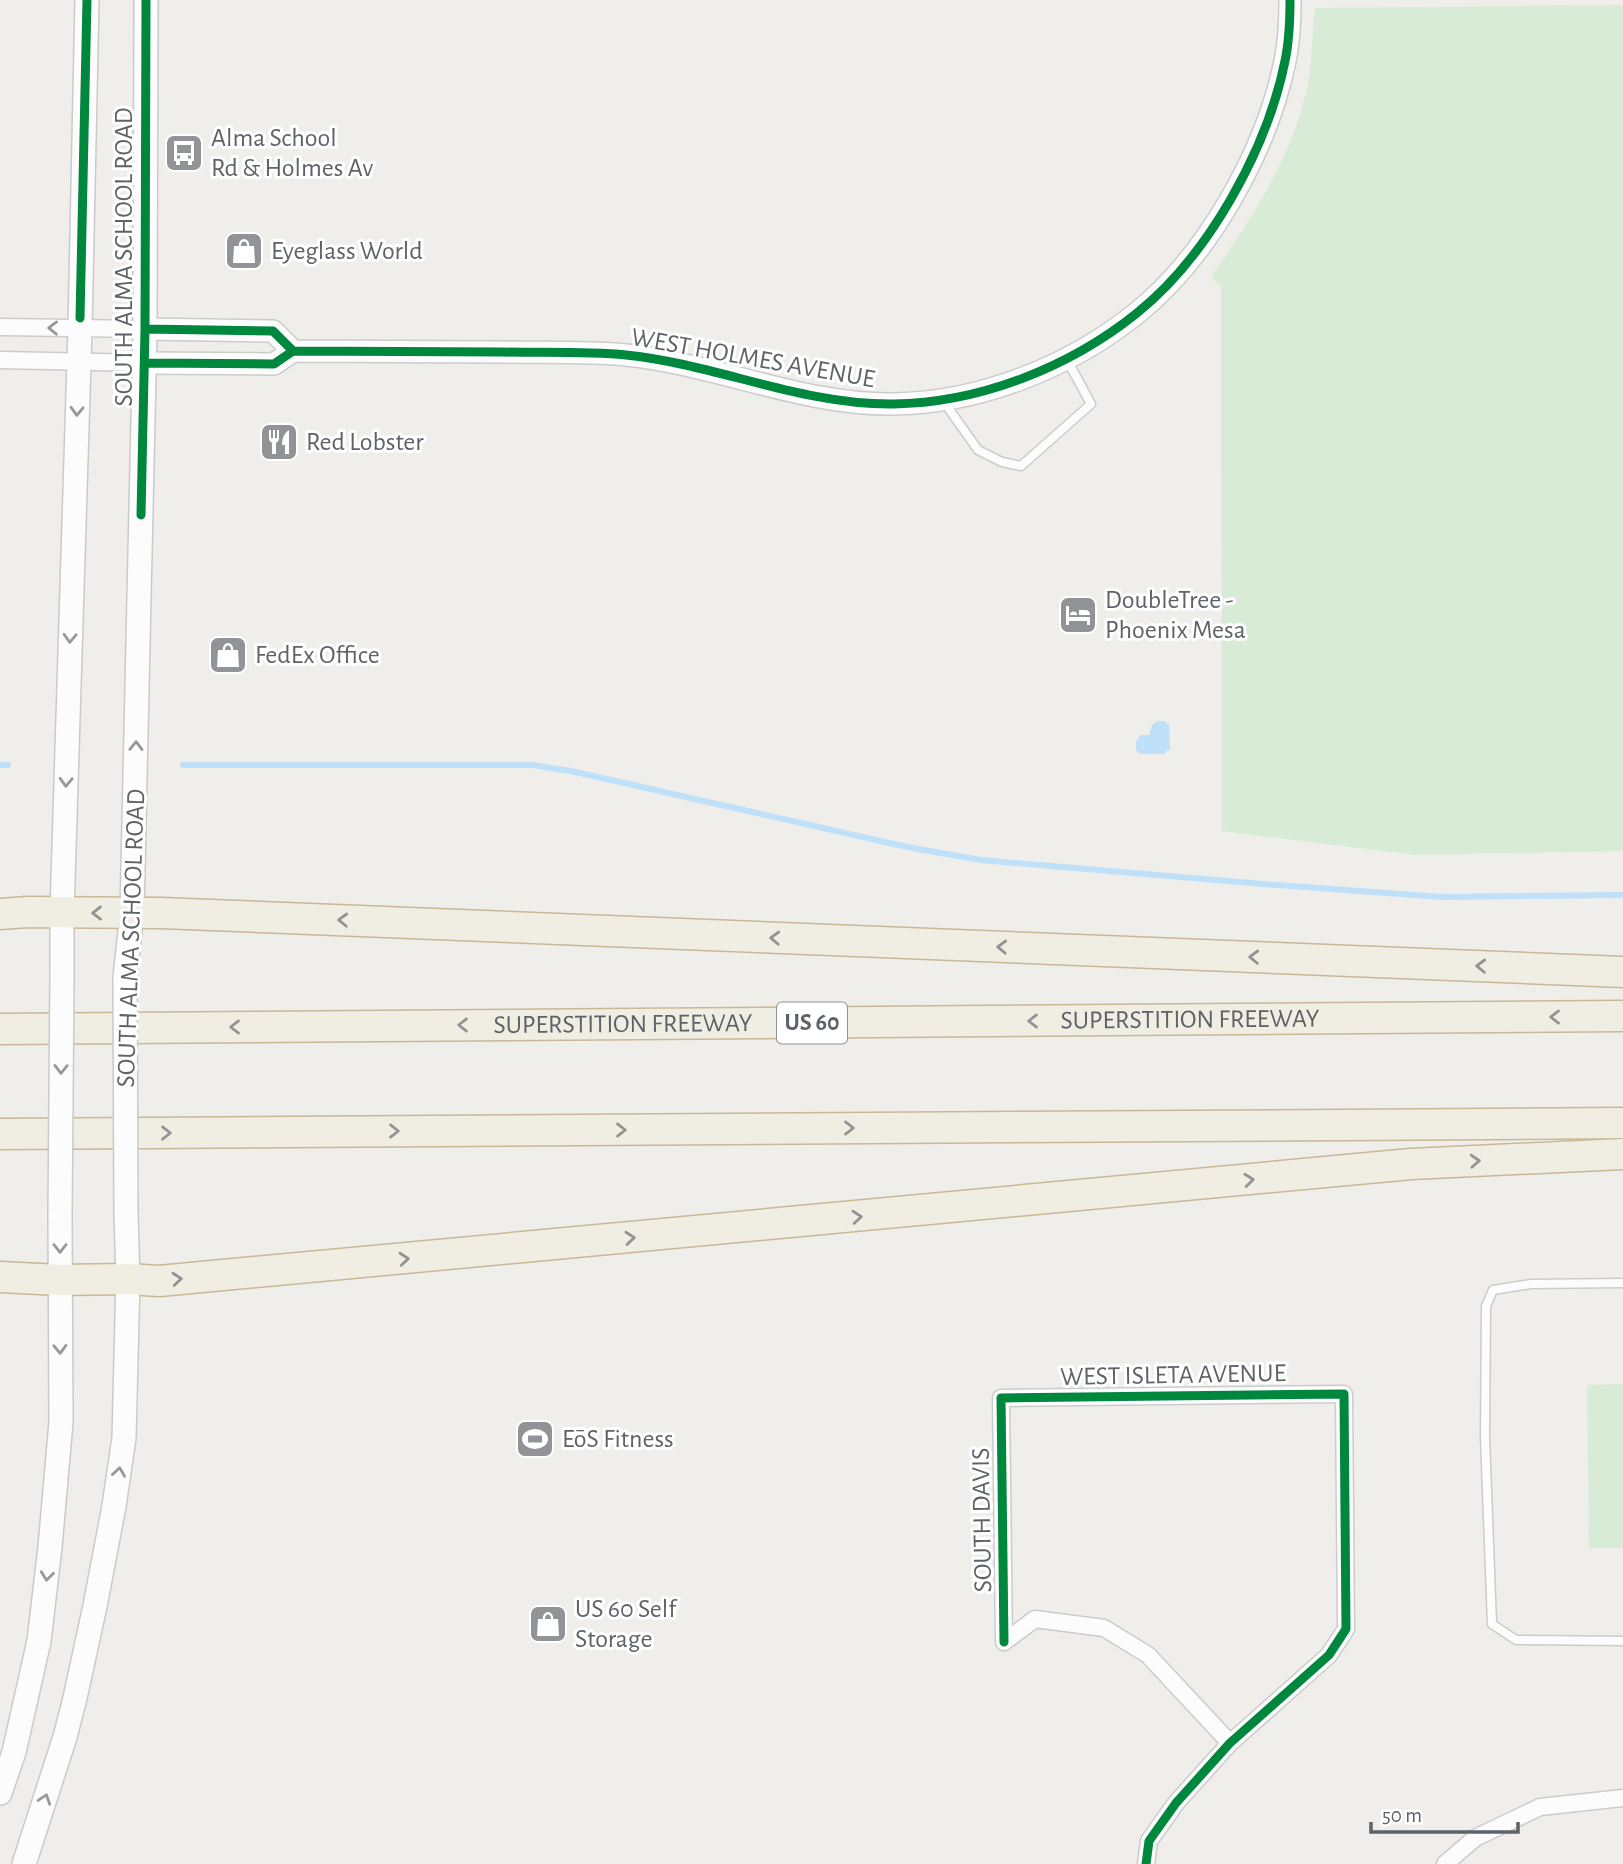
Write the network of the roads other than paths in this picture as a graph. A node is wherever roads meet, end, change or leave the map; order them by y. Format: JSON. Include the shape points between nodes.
{"nodes":[{"id":1,"x":87,"y":0,"type":"edge"},
{"id":2,"x":146,"y":0,"type":"edge"},
{"id":3,"x":1290,"y":0,"type":"edge"},
{"id":4,"x":0,"y":327,"type":"edge"},
{"id":5,"x":80,"y":328,"type":"junction"},
{"id":6,"x":145,"y":329,"type":"junction"},
{"id":7,"x":293,"y":351,"type":"junction"},
{"id":8,"x":1066,"y":358,"type":"junction"},
{"id":9,"x":0,"y":360,"type":"edge"},
{"id":10,"x":78,"y":362,"type":"junction"},
{"id":11,"x":145,"y":363,"type":"junction"},
{"id":12,"x":942,"y":399,"type":"junction"},
{"id":13,"x":132,"y":912,"type":"junction"},
{"id":14,"x":62,"y":913,"type":"junction"},
{"id":15,"x":0,"y":914,"type":"edge"},
{"id":16,"x":1623,"y":972,"type":"edge"},
{"id":17,"x":1623,"y":1016,"type":"edge"},
{"id":18,"x":0,"y":1029,"type":"edge"},
{"id":19,"x":1623,"y":1123,"type":"edge"},
{"id":20,"x":0,"y":1134,"type":"edge"},
{"id":21,"x":1623,"y":1154,"type":"edge"},
{"id":22,"x":0,"y":1277,"type":"edge"},
{"id":23,"x":128,"y":1279,"type":"junction"},
{"id":24,"x":60,"y":1280,"type":"junction"},
{"id":25,"x":1623,"y":1283,"type":"edge"},
{"id":26,"x":1001,"y":1398,"type":"joint"},
{"id":27,"x":1623,"y":1641,"type":"edge"},
{"id":28,"x":1230,"y":1743,"type":"junction"},
{"id":29,"x":0,"y":1793,"type":"edge"},
{"id":30,"x":1623,"y":1798,"type":"edge"},
{"id":31,"x":24,"y":1864,"type":"edge"},
{"id":32,"x":1146,"y":1864,"type":"edge"},
{"id":33,"x":1445,"y":1864,"type":"edge"}],
"edges":[{"from":1,"to":5,"type":"main road","name":"SOUTH ALMA SCHOOL ROAD"},
{"from":2,"to":6,"type":"main road","name":"SOUTH ALMA SCHOOL ROAD"},
{"from":3,"to":8,"type":"street","name":"WEST HOLMES AVENUE","via":[[1286,58],[1276,99],[1226,207],[1186,264],[1138,312]]},
{"from":5,"to":4,"type":"street","one_way":true},
{"from":5,"to":6,"type":"street"},
{"from":5,"to":10,"type":"main road","name":"SOUTH ALMA SCHOOL ROAD"},
{"from":6,"to":7,"type":"street","via":[[274,331]]},
{"from":6,"to":11,"type":"main road","name":"SOUTH ALMA SCHOOL ROAD"},
{"from":7,"to":11,"type":"street","name":"WEST HOLMES AVENUE","via":[[274,364]]},
{"from":7,"to":12,"type":"street","name":"WEST HOLMES AVENUE","via":[[625,355],[826,397],[890,404]]},
{"from":8,"to":12,"type":"street","name":"WEST HOLMES AVENUE","via":[[1017,379]]},
{"from":8,"to":12,"type":"lane","via":[[1091,404],[1021,467],[978,450]]},
{"from":9,"to":10,"type":"street","name":"WEST HOLMES AVENUE"},
{"from":10,"to":11,"type":"street","name":"WEST HOLMES AVENUE"},
{"from":10,"to":14,"type":"main road","name":"SOUTH ALMA SCHOOL ROAD","one_way":true},
{"from":13,"to":11,"type":"main road","name":"SOUTH ALMA SCHOOL ROAD","one_way":true},
{"from":13,"to":14,"type":"highway","one_way":true},
{"from":16,"to":13,"type":"highway","one_way":true},
{"from":13,"to":23,"type":"main road","name":"SOUTH ALMA SCHOOL ROAD","bridge":true,"via":[[125,976]]},
{"from":14,"to":15,"type":"highway"},
{"from":14,"to":24,"type":"main road","name":"SOUTH ALMA SCHOOL ROAD","one_way":true,"bridge":true},
{"from":17,"to":18,"type":"highway","name":"SUPERSTITION FREEWAY","number":"US 60","one_way":true},
{"from":20,"to":19,"type":"highway","one_way":true},
{"from":23,"to":21,"type":"highway","one_way":true,"via":[[159,1281],[1411,1164]]},
{"from":22,"to":24,"type":"highway"},
{"from":23,"to":24,"type":"highway"},
{"from":31,"to":23,"type":"main road","name":"SOUTH ALMA SCHOOL ROAD","one_way":true,"via":[[65,1737],[108,1541],[124,1438]]},
{"from":24,"to":29,"type":"main road","name":"SOUTH ALMA SCHOOL ROAD","one_way":true,"via":[[61,1422],[49,1561],[39,1641]]},
{"from":25,"to":27,"type":"lane","via":[[1531,1284],[1493,1290],[1486,1306],[1485,1437],[1492,1624],[1516,1640]]},
{"from":26,"to":28,"type":"street","name":"SOUTH DAVIS","via":[[1004,1643],[1035,1619],[1104,1628],[1148,1656]]},
{"from":26,"to":28,"type":"street","name":"WEST ISLETA AVENUE","via":[[1345,1394],[1346,1629],[1329,1655]]},
{"from":28,"to":32,"type":"street","via":[[1149,1840]]},
{"from":30,"to":33,"type":"street","via":[[1540,1807],[1475,1838]]}]}
